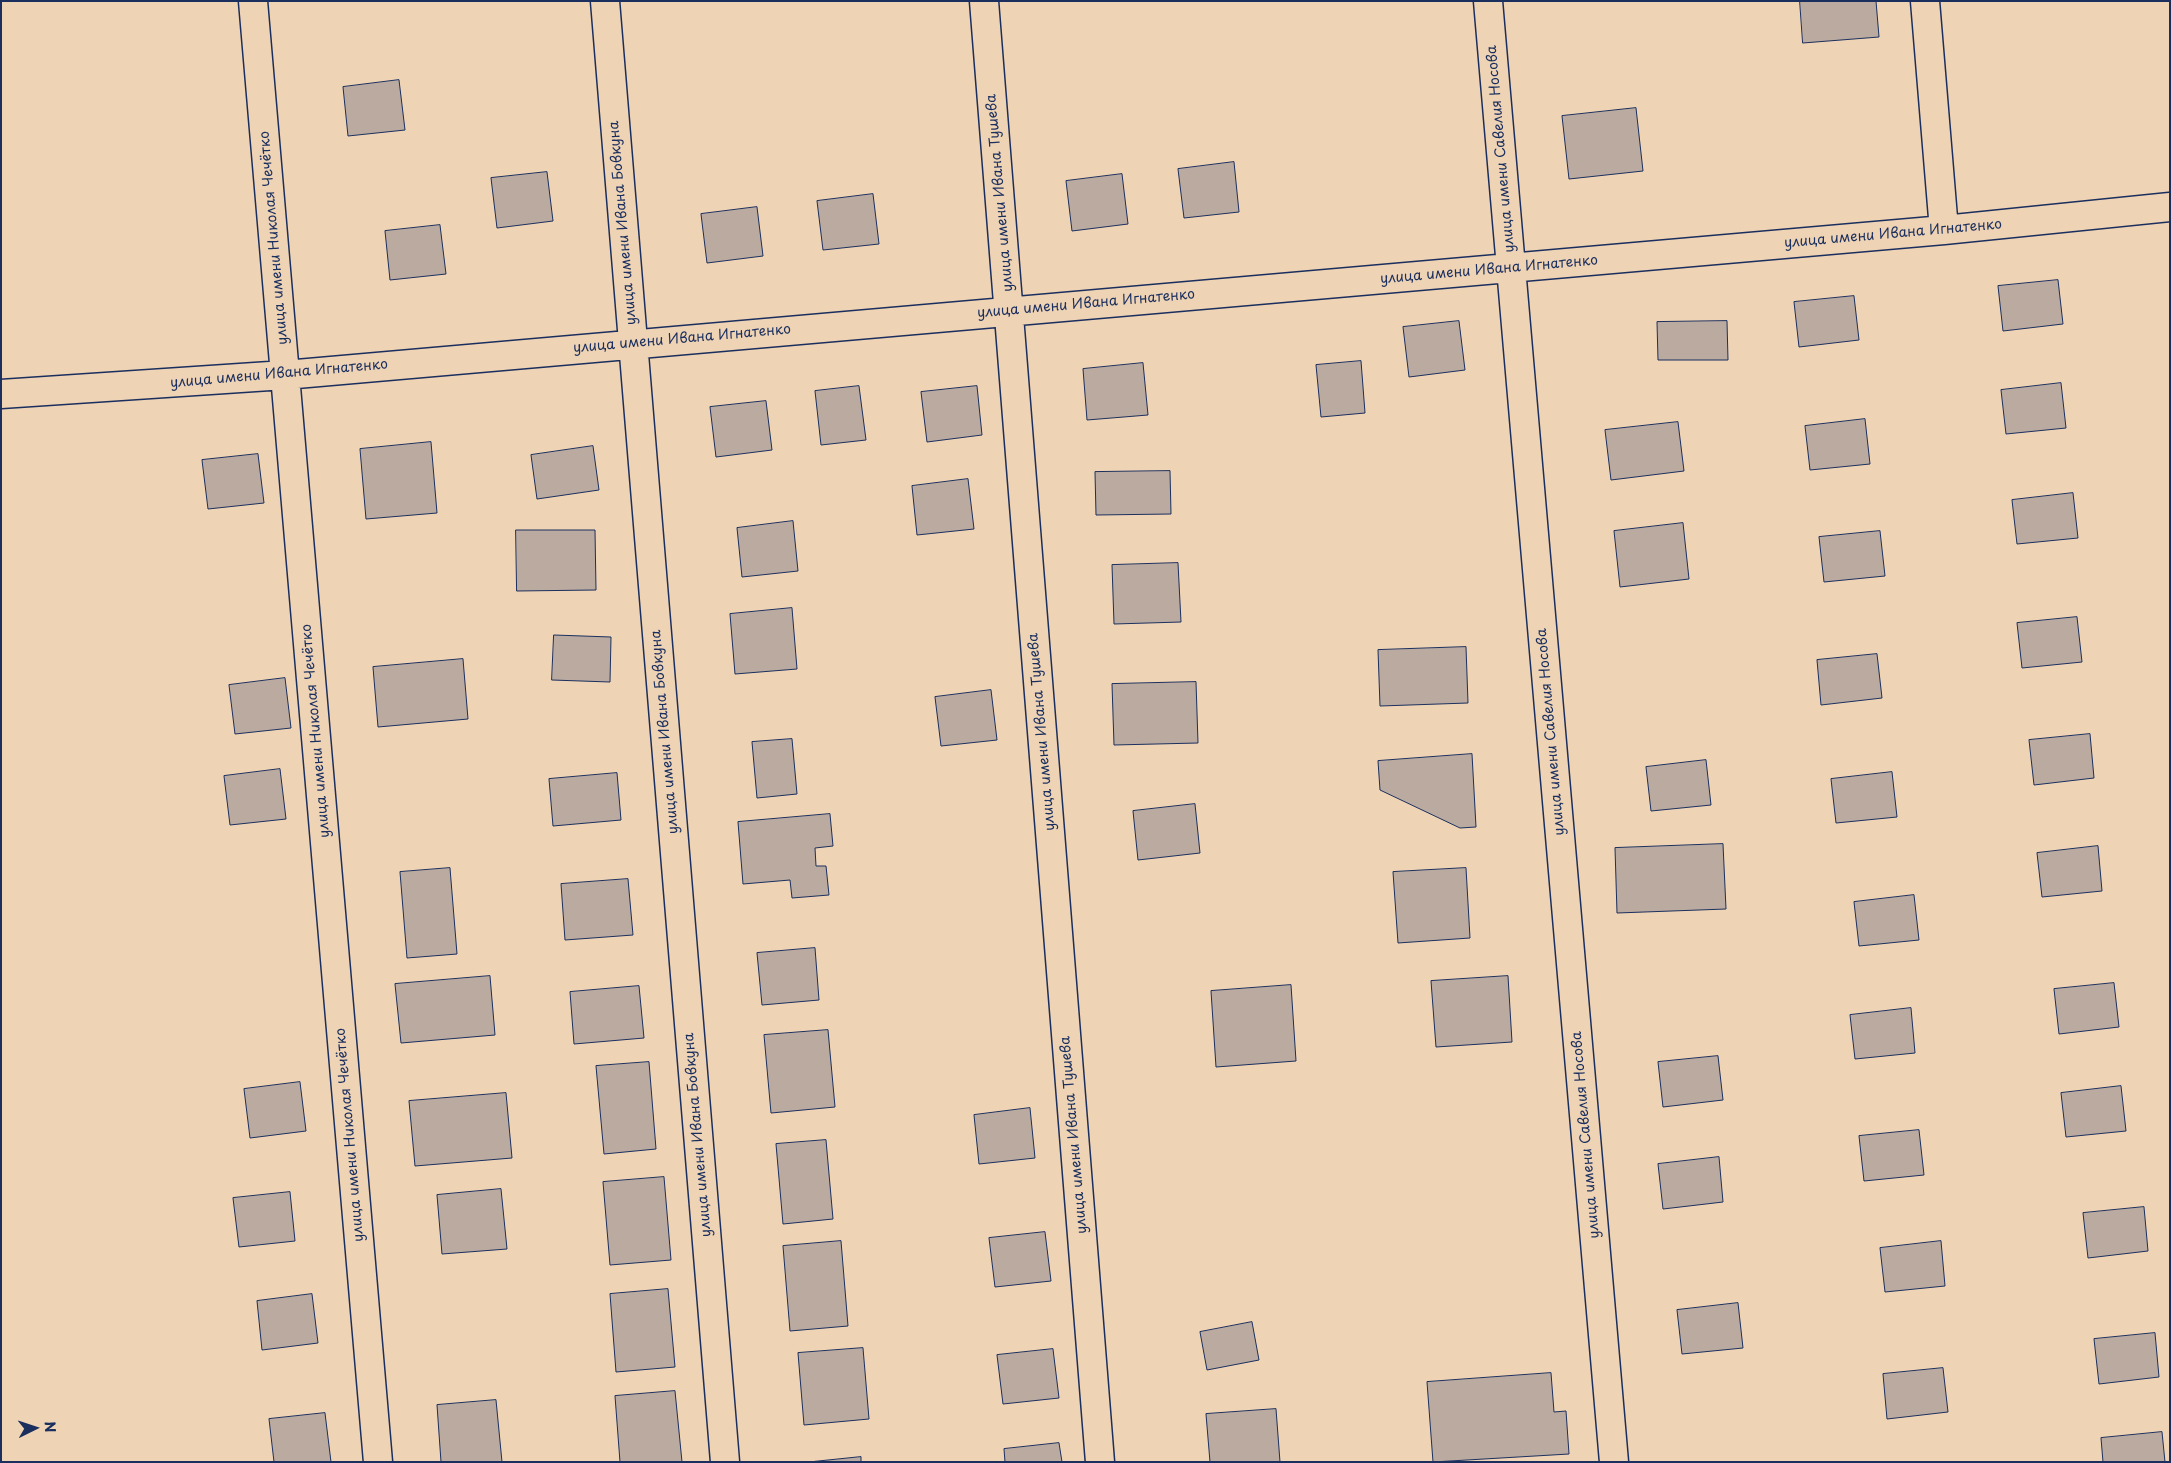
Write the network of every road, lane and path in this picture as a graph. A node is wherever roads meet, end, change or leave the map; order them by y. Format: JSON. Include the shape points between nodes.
{"nodes":[{"id":1,"x":253,"y":1,"type":"edge"},
{"id":2,"x":605,"y":1,"type":"edge"},
{"id":3,"x":984,"y":1,"type":"edge"},
{"id":4,"x":1488,"y":1,"type":"edge"},
{"id":5,"x":1925,"y":1,"type":"edge"},
{"id":6,"x":2170,"y":207,"type":"edge"},
{"id":7,"x":1944,"y":230,"type":"junction"},
{"id":8,"x":1511,"y":269,"type":"junction"},
{"id":9,"x":1009,"y":310,"type":"junction"},
{"id":10,"x":633,"y":344,"type":"junction"},
{"id":11,"x":285,"y":374,"type":"junction"},
{"id":12,"x":1,"y":394,"type":"edge"},
{"id":13,"x":378,"y":1462,"type":"edge"},
{"id":14,"x":725,"y":1462,"type":"edge"},
{"id":15,"x":1100,"y":1462,"type":"edge"},
{"id":16,"x":1614,"y":1462,"type":"edge"}],
"edges":[{"from":1,"to":11,"type":"street","name":"улица имени Николая Чечётко"},
{"from":2,"to":10,"type":"street","name":"улица имени Ивана Бовкуна"},
{"from":3,"to":9,"type":"street","name":"улица имени Ивана Тушева"},
{"from":4,"to":8,"type":"street","name":"улица имени Савелия Носова"},
{"from":5,"to":7,"type":"street"},
{"from":6,"to":7,"type":"street","name":"улица имени Ивана Игнатенко"},
{"from":7,"to":8,"type":"street","name":"улица имени Ивана Игнатенко"},
{"from":8,"to":9,"type":"street","name":"улица имени Ивана Игнатенко"},
{"from":8,"to":16,"type":"street","name":"улица имени Савелия Носова"},
{"from":9,"to":10,"type":"street","name":"улица имени Ивана Игнатенко"},
{"from":9,"to":15,"type":"street","name":"улица имени Ивана Тушева"},
{"from":10,"to":11,"type":"street","name":"улица имени Ивана Игнатенко"},
{"from":10,"to":14,"type":"street","name":"улица имени Ивана Бовкуна"},
{"from":11,"to":12,"type":"street","name":"улица имени Ивана Игнатенко"},
{"from":11,"to":13,"type":"street","name":"улица имени Николая Чечётко"}]}
